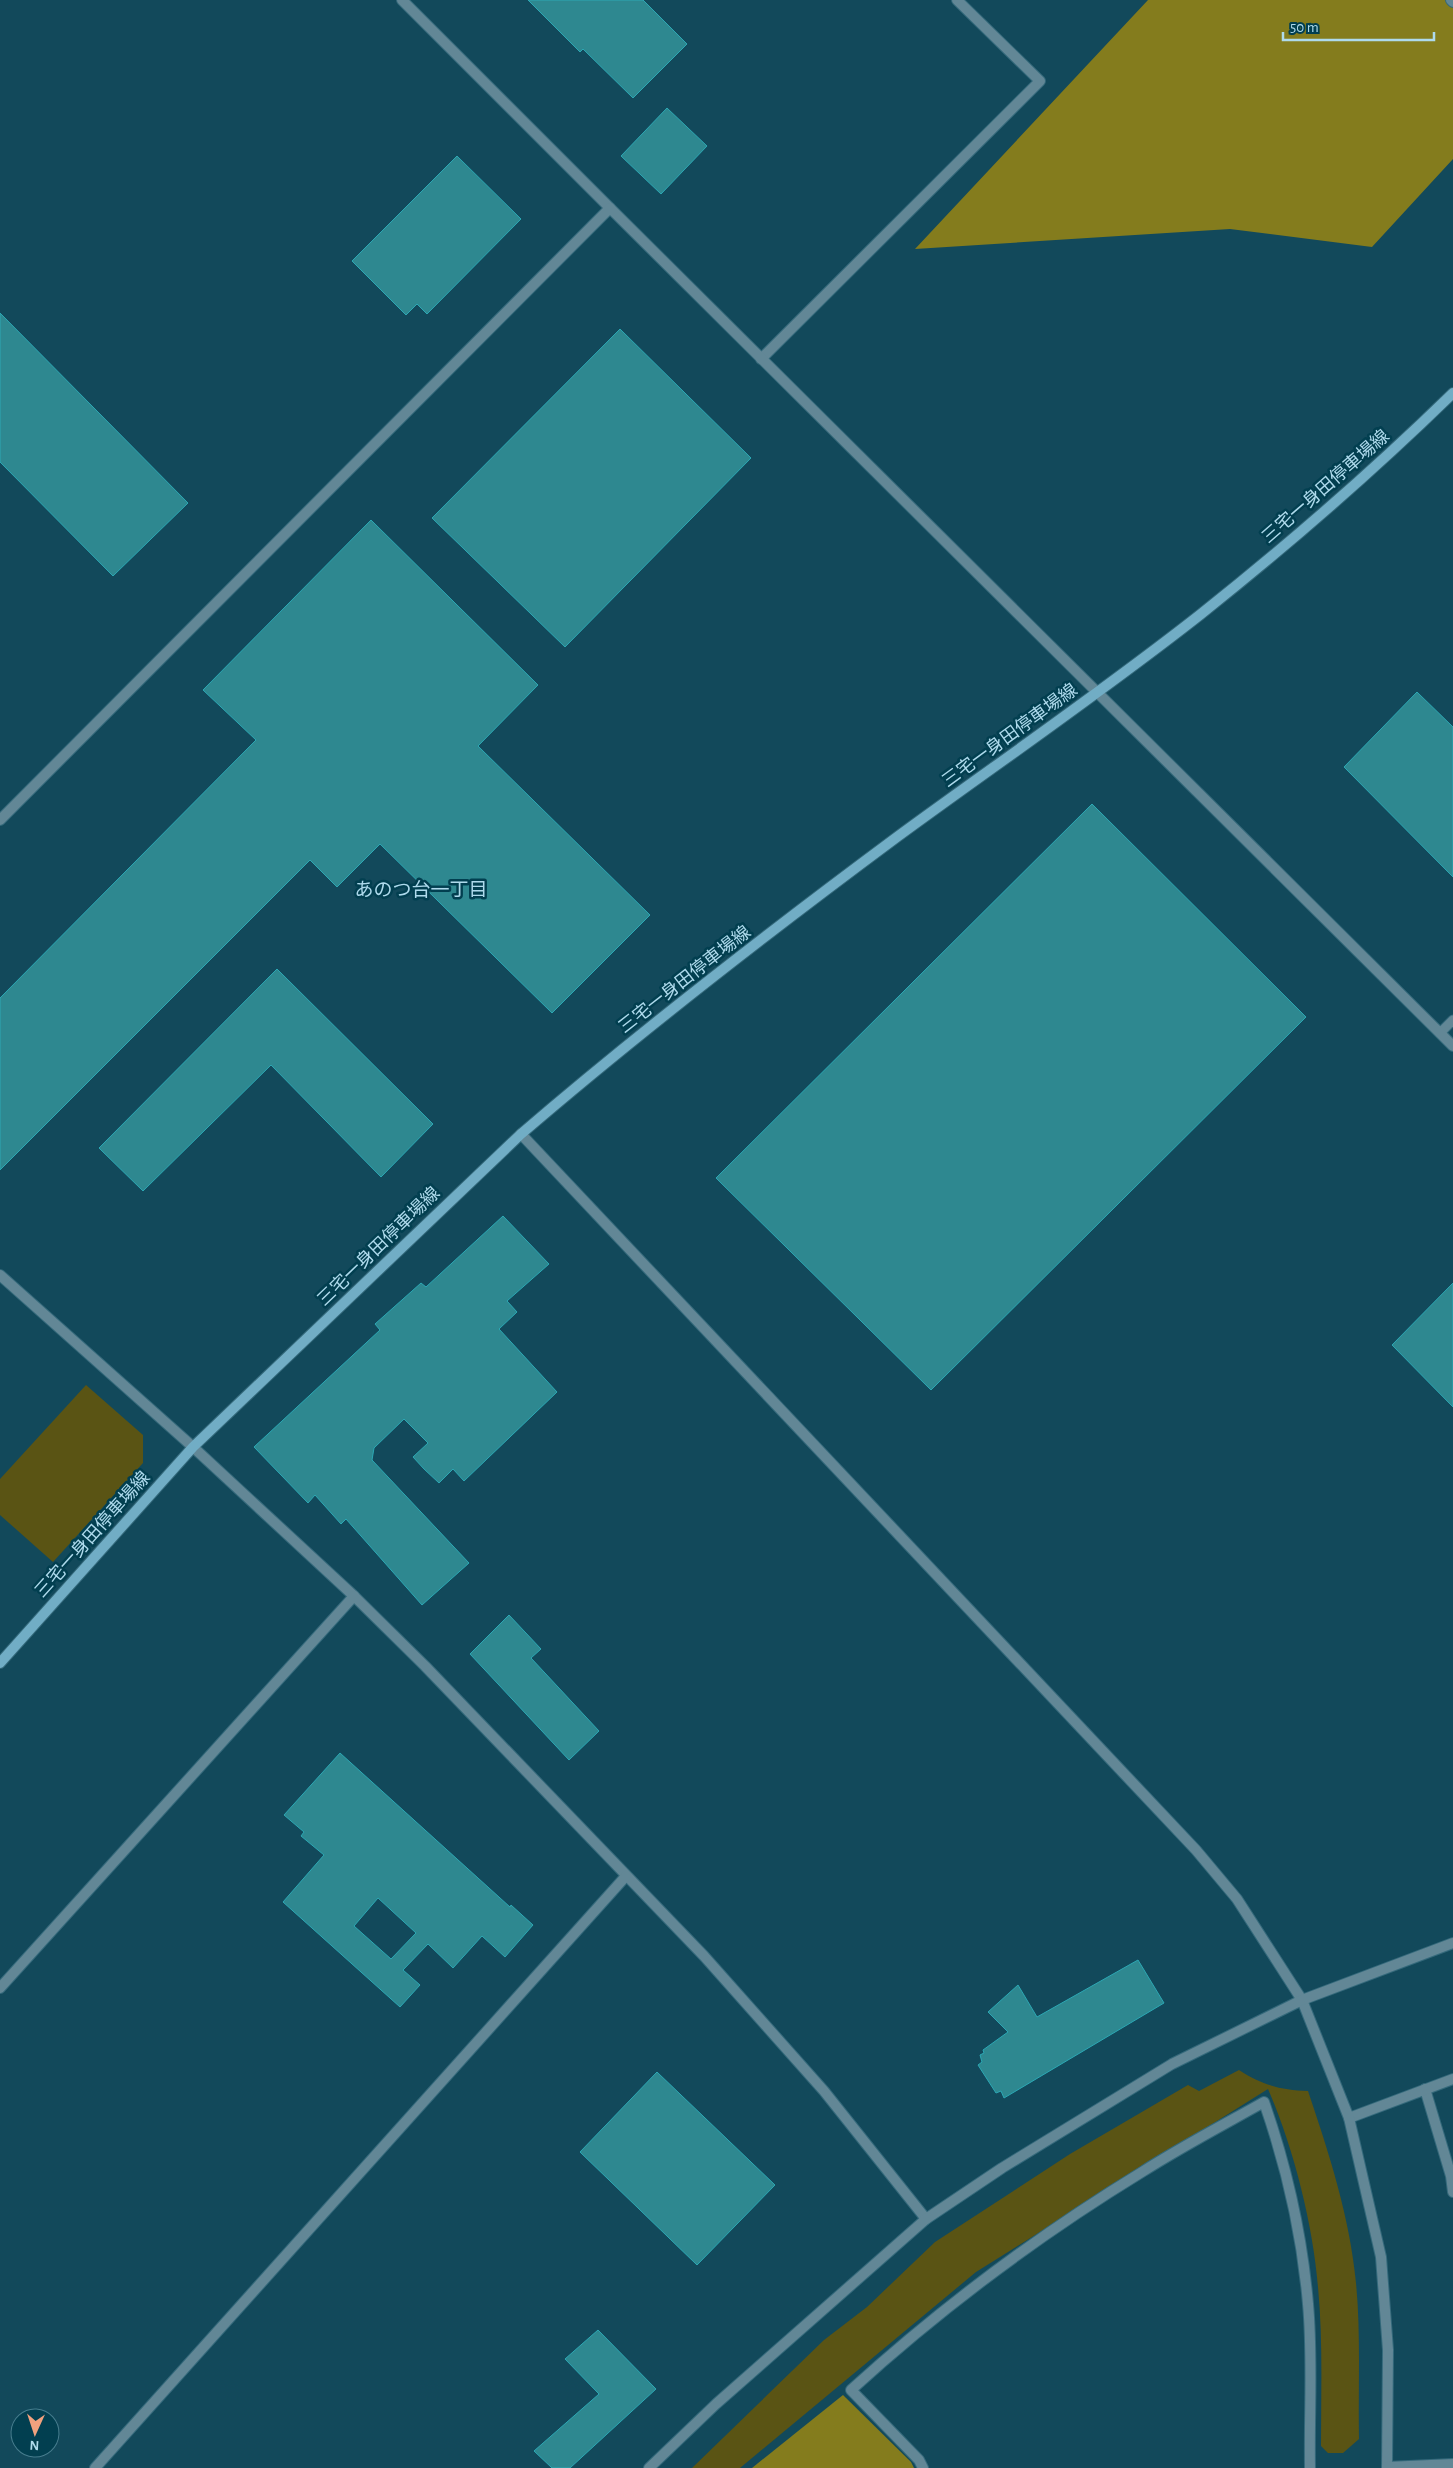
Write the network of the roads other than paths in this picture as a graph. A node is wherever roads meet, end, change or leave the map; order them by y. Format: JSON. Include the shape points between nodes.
{"nodes":[{"id":1,"x":402,"y":0,"type":"edge"},
{"id":2,"x":958,"y":0,"type":"edge"},
{"id":3,"x":610,"y":208,"type":"junction"},
{"id":4,"x":760,"y":359,"type":"junction"},
{"id":5,"x":1453,"y":393,"type":"edge"},
{"id":6,"x":1096,"y":694,"type":"junction"},
{"id":7,"x":0,"y":820,"type":"edge"},
{"id":8,"x":1453,"y":1020,"type":"edge"},
{"id":9,"x":1440,"y":1033,"type":"junction"},
{"id":10,"x":1453,"y":1046,"type":"edge"},
{"id":11,"x":521,"y":1134,"type":"junction"},
{"id":12,"x":0,"y":1275,"type":"edge"},
{"id":13,"x":192,"y":1447,"type":"junction"},
{"id":14,"x":354,"y":1596,"type":"junction"},
{"id":15,"x":0,"y":1663,"type":"edge"},
{"id":16,"x":626,"y":1876,"type":"junction"},
{"id":17,"x":1453,"y":1943,"type":"edge"},
{"id":18,"x":0,"y":1988,"type":"edge"},
{"id":19,"x":1302,"y":2000,"type":"junction"},
{"id":20,"x":1453,"y":2080,"type":"edge"},
{"id":21,"x":1426,"y":2088,"type":"junction"},
{"id":22,"x":1349,"y":2118,"type":"junction"},
{"id":23,"x":1452,"y":2176,"type":"edge"},
{"id":24,"x":1453,"y":2192,"type":"edge"},
{"id":25,"x":926,"y":2220,"type":"junction"},
{"id":26,"x":1453,"y":2464,"type":"edge"},
{"id":27,"x":95,"y":2468,"type":"edge"},
{"id":28,"x":649,"y":2468,"type":"edge"},
{"id":29,"x":923,"y":2468,"type":"edge"},
{"id":30,"x":1310,"y":2468,"type":"edge"},
{"id":31,"x":1385,"y":2468,"type":"edge"}],
"edges":[{"from":1,"to":3,"type":"street"},
{"from":2,"to":4,"type":"street","via":[[1040,81]]},
{"from":3,"to":4,"type":"street"},
{"from":3,"to":7,"type":"street"},
{"from":4,"to":6,"type":"street"},
{"from":5,"to":6,"type":"main road","name":"三宅一身田停車場線","via":[[1380,463],[1282,549]]},
{"from":6,"to":9,"type":"street"},
{"from":6,"to":11,"type":"main road","name":"三宅一身田停車場線","via":[[800,910]]},
{"from":8,"to":9,"type":"lane"},
{"from":9,"to":10,"type":"street"},
{"from":11,"to":13,"type":"main road","name":"三宅一身田停車場線"},
{"from":11,"to":19,"type":"street","via":[[1196,1850],[1237,1899]]},
{"from":12,"to":13,"type":"street"},
{"from":13,"to":14,"type":"street"},
{"from":13,"to":15,"type":"main road","name":"三宅一身田停車場線"},
{"from":14,"to":16,"type":"street"},
{"from":14,"to":18,"type":"street"},
{"from":16,"to":25,"type":"street","via":[[704,1956],[824,2092]]},
{"from":16,"to":27,"type":"street"},
{"from":17,"to":19,"type":"street"},
{"from":19,"to":22,"type":"street"},
{"from":19,"to":25,"type":"street","via":[[1172,2064],[1002,2168]]},
{"from":20,"to":21,"type":"street"},
{"from":21,"to":22,"type":"street"},
{"from":21,"to":23,"type":"street"},
{"from":22,"to":31,"type":"street","via":[[1381,2257],[1388,2350]]},
{"from":23,"to":24,"type":"street"},
{"from":25,"to":28,"type":"street","via":[[716,2404]]},
{"from":26,"to":31,"type":"street"},
{"from":29,"to":30,"type":"street","via":[[919,2460],[850,2390],[978,2285],[1069,2218],[1143,2171],[1264,2102],[1283,2158],[1297,2220],[1304,2272],[1308,2304]]}]}
